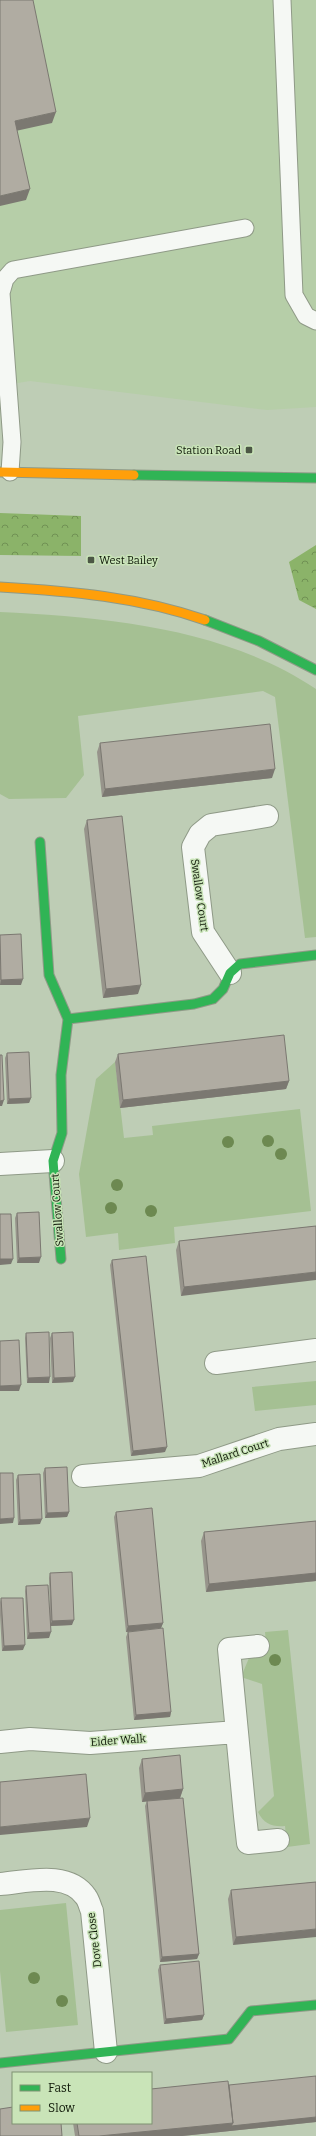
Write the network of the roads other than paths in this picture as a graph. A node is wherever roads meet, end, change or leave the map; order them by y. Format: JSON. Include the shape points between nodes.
{"nodes":[{"id":1,"x":282,"y":0,"type":"edge"},
{"id":2,"x":245,"y":228,"type":"dead end"},
{"id":3,"x":2,"y":285,"type":"edge"},
{"id":4,"x":316,"y":321,"type":"edge"},
{"id":5,"x":5,"y":472,"type":"edge"},
{"id":6,"x":316,"y":478,"type":"edge"},
{"id":7,"x":0,"y":587,"type":"edge"},
{"id":8,"x":316,"y":670,"type":"edge"},
{"id":9,"x":267,"y":816,"type":"dead end"},
{"id":10,"x":40,"y":842,"type":"dead end"},
{"id":11,"x":316,"y":956,"type":"edge"},
{"id":12,"x":230,"y":973,"type":"junction"},
{"id":13,"x":68,"y":1019,"type":"junction"},
{"id":14,"x":53,"y":1161,"type":"junction"},
{"id":15,"x":0,"y":1164,"type":"edge"},
{"id":16,"x":61,"y":1259,"type":"dead end"},
{"id":17,"x":316,"y":1350,"type":"edge"},
{"id":18,"x":216,"y":1363,"type":"dead end"},
{"id":19,"x":316,"y":1434,"type":"edge"},
{"id":20,"x":83,"y":1476,"type":"dead end"},
{"id":21,"x":258,"y":1646,"type":"dead end"},
{"id":22,"x":237,"y":1732,"type":"junction"},
{"id":23,"x":0,"y":1742,"type":"edge"},
{"id":24,"x":278,"y":1840,"type":"dead end"},
{"id":25,"x":0,"y":1884,"type":"edge"},
{"id":26,"x":316,"y":2005,"type":"edge"},
{"id":27,"x":106,"y":2052,"type":"junction"},
{"id":28,"x":0,"y":2063,"type":"edge"}],
"edges":[{"from":1,"to":4,"type":"lane","via":[[294,295],[306,316]]},
{"from":2,"to":3,"type":"lane","via":[[13,270]]},
{"from":3,"to":5,"type":"lane","via":[[12,442]]},
{"from":5,"to":6,"type":"street"},
{"from":7,"to":8,"type":"street","via":[[64,591],[159,606],[224,626],[270,645]]},
{"from":9,"to":12,"type":"street","name":"Swallow Court","via":[[211,825],[200,834],[193,846],[203,932]]},
{"from":10,"to":13,"type":"street","via":[[49,975]]},
{"from":11,"to":12,"type":"street","via":[[245,963]]},
{"from":12,"to":13,"type":"street","via":[[223,989],[213,999]]},
{"from":13,"to":14,"type":"street","name":"Swallow Court","via":[[61,1075],[62,1133]]},
{"from":14,"to":15,"type":"street","name":"Swallow Court"},
{"from":14,"to":16,"type":"street","name":"Swallow Court"},
{"from":17,"to":18,"type":"street"},
{"from":19,"to":20,"type":"street","name":"Mallard Court","via":[[279,1439],[199,1466]]},
{"from":21,"to":22,"type":"street","via":[[229,1649]]},
{"from":22,"to":23,"type":"street","name":"Eider Walk","via":[[90,1743],[30,1739]]},
{"from":22,"to":24,"type":"street","via":[[248,1843]]},
{"from":25,"to":27,"type":"street","name":"Dove Close","via":[[63,1881],[86,1896],[92,1911]]},
{"from":26,"to":27,"type":"street","via":[[251,2011],[229,2039]]},
{"from":27,"to":28,"type":"street"}]}
